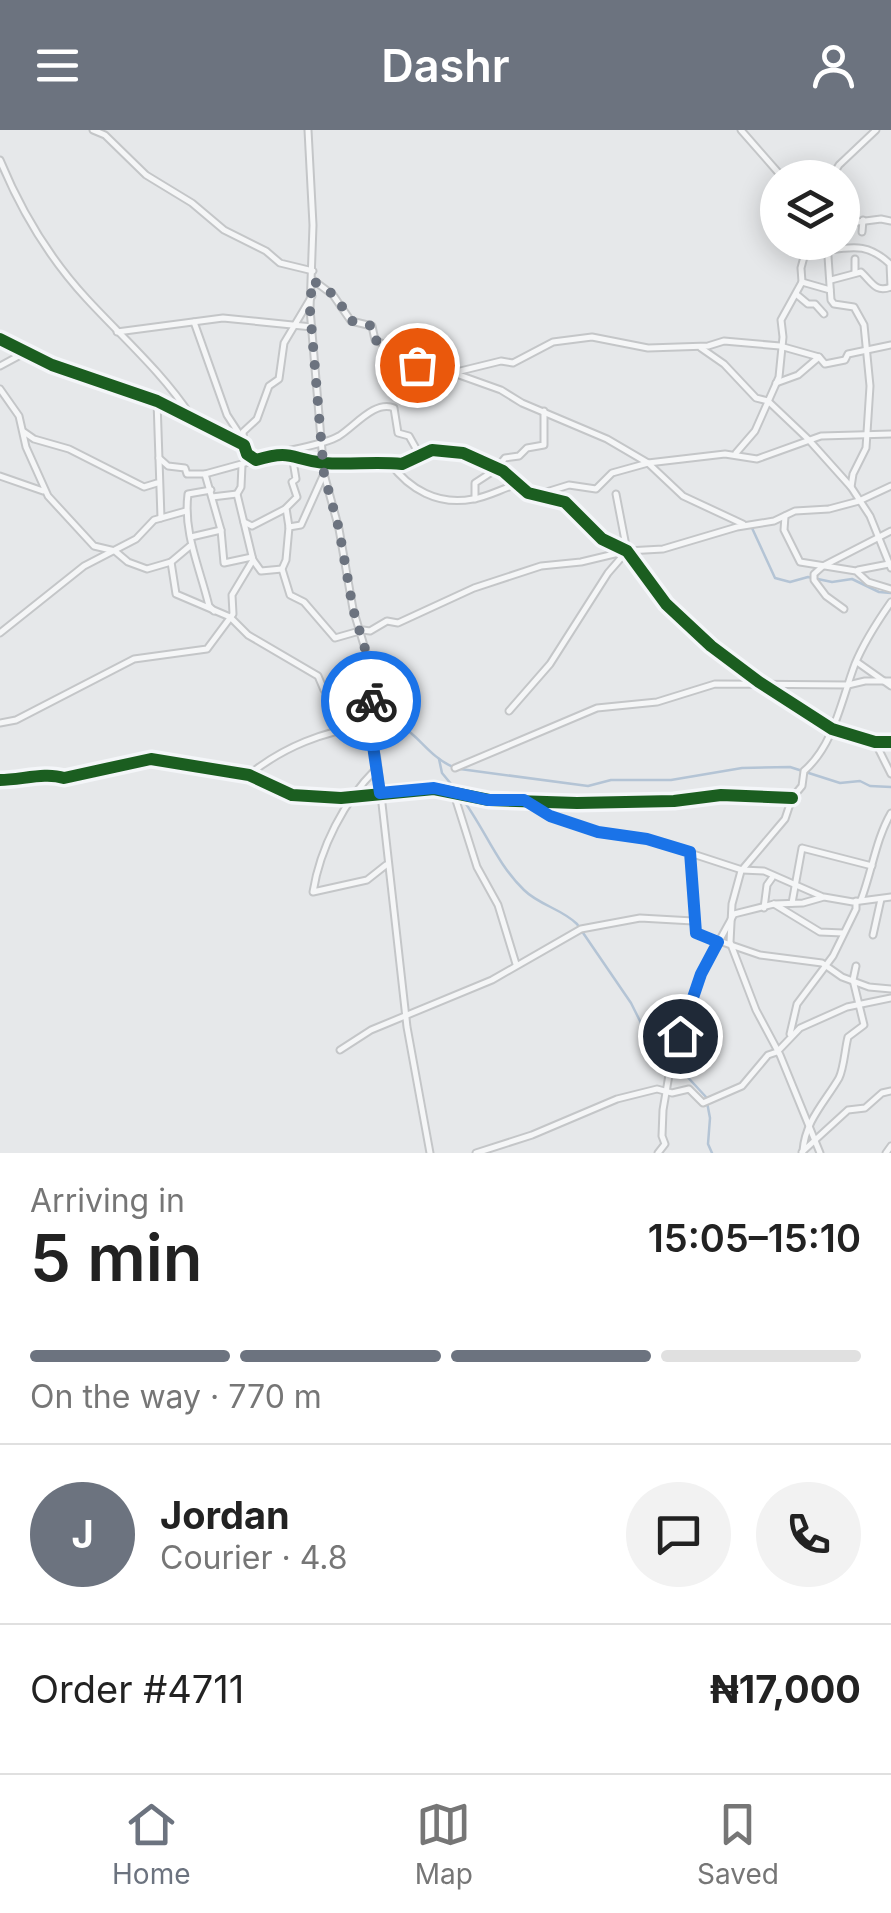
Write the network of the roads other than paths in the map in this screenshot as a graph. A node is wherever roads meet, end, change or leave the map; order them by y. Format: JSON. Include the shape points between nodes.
{"nodes":[{"id":1,"x":93,"y":130,"type":"edge"},
{"id":2,"x":308,"y":130,"type":"edge"},
{"id":3,"x":741,"y":130,"type":"edge"},
{"id":4,"x":876,"y":130,"type":"edge"},
{"id":5,"x":0,"y":160,"type":"edge"},
{"id":6,"x":767,"y":160,"type":"edge"},
{"id":7,"x":842,"y":160,"type":"edge"},
{"id":8,"x":864,"y":220,"type":"junction"},
{"id":9,"x":860,"y":221,"type":"edge"},
{"id":10,"x":891,"y":221,"type":"edge"},
{"id":11,"x":862,"y":232,"type":"dead end"},
{"id":12,"x":860,"y":246,"type":"edge"},
{"id":13,"x":803,"y":260,"type":"edge"},
{"id":14,"x":829,"y":260,"type":"edge"},
{"id":15,"x":856,"y":260,"type":"edge"},
{"id":16,"x":314,"y":272,"type":"junction"},
{"id":17,"x":854,"y":273,"type":"junction"},
{"id":18,"x":312,"y":280,"type":"junction"},
{"id":19,"x":831,"y":280,"type":"junction"},
{"id":20,"x":802,"y":282,"type":"junction"},
{"id":21,"x":891,"y":287,"type":"edge"},
{"id":22,"x":830,"y":290,"type":"junction"},
{"id":23,"x":796,"y":294,"type":"junction"},
{"id":24,"x":312,"y":296,"type":"junction"},
{"id":25,"x":824,"y":314,"type":"dead end"},
{"id":26,"x":194,"y":322,"type":"junction"},
{"id":27,"x":296,"y":326,"type":"junction"},
{"id":28,"x":312,"y":327,"type":"junction"},
{"id":29,"x":118,"y":332,"type":"junction"},
{"id":30,"x":0,"y":339,"type":"edge"},
{"id":31,"x":891,"y":345,"type":"edge"},
{"id":32,"x":780,"y":346,"type":"junction"},
{"id":33,"x":700,"y":347,"type":"junction"},
{"id":34,"x":868,"y":351,"type":"junction"},
{"id":35,"x":26,"y":352,"type":"junction"},
{"id":36,"x":819,"y":357,"type":"junction"},
{"id":37,"x":0,"y":366,"type":"edge"},
{"id":38,"x":454,"y":374,"type":"junction"},
{"id":39,"x":776,"y":383,"type":"junction"},
{"id":40,"x":0,"y":389,"type":"edge"},
{"id":41,"x":157,"y":401,"type":"junction"},
{"id":42,"x":768,"y":401,"type":"junction"},
{"id":43,"x":544,"y":410,"type":"junction"},
{"id":44,"x":192,"y":418,"type":"junction"},
{"id":45,"x":24,"y":432,"type":"junction"},
{"id":46,"x":891,"y":434,"type":"edge"},
{"id":47,"x":868,"y":436,"type":"junction"},
{"id":48,"x":808,"y":438,"type":"junction"},
{"id":49,"x":243,"y":441,"type":"junction"},
{"id":50,"x":322,"y":442,"type":"junction"},
{"id":51,"x":283,"y":452,"type":"junction"},
{"id":52,"x":423,"y":454,"type":"junction"},
{"id":53,"x":734,"y":454,"type":"junction"},
{"id":54,"x":292,"y":455,"type":"junction"},
{"id":55,"x":157,"y":456,"type":"junction"},
{"id":56,"x":256,"y":460,"type":"junction"},
{"id":57,"x":324,"y":463,"type":"junction"},
{"id":58,"x":390,"y":463,"type":"junction"},
{"id":59,"x":242,"y":464,"type":"junction"},
{"id":60,"x":648,"y":464,"type":"junction"},
{"id":61,"x":495,"y":470,"type":"junction"},
{"id":62,"x":206,"y":474,"type":"junction"},
{"id":63,"x":324,"y":474,"type":"junction"},
{"id":64,"x":0,"y":476,"type":"edge"},
{"id":65,"x":157,"y":483,"type":"junction"},
{"id":66,"x":518,"y":484,"type":"junction"},
{"id":67,"x":891,"y":486,"type":"edge"},
{"id":68,"x":851,"y":488,"type":"junction"},
{"id":69,"x":46,"y":493,"type":"junction"},
{"id":70,"x":212,"y":494,"type":"junction"},
{"id":71,"x":238,"y":494,"type":"junction"},
{"id":72,"x":616,"y":494,"type":"dead end"},
{"id":73,"x":537,"y":495,"type":"junction"},
{"id":74,"x":475,"y":499,"type":"junction"},
{"id":75,"x":861,"y":500,"type":"junction"},
{"id":76,"x":286,"y":509,"type":"junction"},
{"id":77,"x":186,"y":511,"type":"junction"},
{"id":78,"x":784,"y":516,"type":"junction"},
{"id":79,"x":161,"y":518,"type":"junction"},
{"id":80,"x":244,"y":522,"type":"junction"},
{"id":81,"x":746,"y":525,"type":"junction"},
{"id":82,"x":288,"y":526,"type":"junction"},
{"id":83,"x":222,"y":530,"type":"junction"},
{"id":84,"x":891,"y":531,"type":"edge"},
{"id":85,"x":191,"y":536,"type":"junction"},
{"id":86,"x":878,"y":536,"type":"junction"},
{"id":87,"x":190,"y":546,"type":"junction"},
{"id":88,"x":114,"y":550,"type":"junction"},
{"id":89,"x":628,"y":550,"type":"junction"},
{"id":90,"x":253,"y":558,"type":"junction"},
{"id":91,"x":171,"y":562,"type":"junction"},
{"id":92,"x":823,"y":566,"type":"junction"},
{"id":93,"x":890,"y":566,"type":"edge"},
{"id":94,"x":282,"y":569,"type":"junction"},
{"id":95,"x":856,"y":571,"type":"junction"},
{"id":96,"x":891,"y":589,"type":"edge"},
{"id":97,"x":891,"y":602,"type":"edge"},
{"id":98,"x":844,"y":608,"type":"dead end"},
{"id":99,"x":217,"y":614,"type":"junction"},
{"id":100,"x":230,"y":617,"type":"junction"},
{"id":101,"x":361,"y":631,"type":"junction"},
{"id":102,"x":0,"y":633,"type":"edge"},
{"id":103,"x":856,"y":662,"type":"junction"},
{"id":104,"x":759,"y":682,"type":"junction"},
{"id":105,"x":890,"y":683,"type":"edge"},
{"id":106,"x":848,"y":685,"type":"junction"},
{"id":107,"x":509,"y":711,"type":"dead end"},
{"id":108,"x":370,"y":716,"type":"junction"},
{"id":109,"x":0,"y":723,"type":"edge"},
{"id":110,"x":832,"y":729,"type":"junction"},
{"id":111,"x":875,"y":742,"type":"junction"},
{"id":112,"x":891,"y":742,"type":"edge"},
{"id":113,"x":378,"y":767,"type":"junction"},
{"id":114,"x":455,"y":768,"type":"dead end"},
{"id":115,"x":249,"y":774,"type":"junction"},
{"id":116,"x":891,"y":774,"type":"edge"},
{"id":117,"x":0,"y":780,"type":"edge"},
{"id":118,"x":453,"y":791,"type":"junction"},
{"id":119,"x":380,"y":793,"type":"junction"},
{"id":120,"x":352,"y":797,"type":"junction"},
{"id":121,"x":792,"y":798,"type":"junction"},
{"id":122,"x":524,"y":800,"type":"junction"},
{"id":123,"x":891,"y":813,"type":"edge"},
{"id":124,"x":881,"y":842,"type":"junction"},
{"id":125,"x":891,"y":843,"type":"edge"},
{"id":126,"x":690,"y":852,"type":"junction"},
{"id":127,"x":386,"y":865,"type":"junction"},
{"id":128,"x":872,"y":866,"type":"junction"},
{"id":129,"x":742,"y":870,"type":"junction"},
{"id":130,"x":772,"y":877,"type":"junction"},
{"id":131,"x":795,"y":887,"type":"junction"},
{"id":132,"x":824,"y":898,"type":"junction"},
{"id":133,"x":891,"y":898,"type":"edge"},
{"id":134,"x":881,"y":899,"type":"junction"},
{"id":135,"x":858,"y":900,"type":"junction"},
{"id":136,"x":792,"y":903,"type":"junction"},
{"id":137,"x":774,"y":904,"type":"junction"},
{"id":138,"x":764,"y":908,"type":"junction"},
{"id":139,"x":693,"y":921,"type":"junction"},
{"id":140,"x":731,"y":922,"type":"junction"},
{"id":141,"x":844,"y":934,"type":"junction"},
{"id":142,"x":873,"y":935,"type":"dead end"},
{"id":143,"x":718,"y":942,"type":"junction"},
{"id":144,"x":732,"y":946,"type":"junction"},
{"id":145,"x":516,"y":964,"type":"junction"},
{"id":146,"x":825,"y":966,"type":"junction"},
{"id":147,"x":856,"y":966,"type":"dead end"},
{"id":148,"x":853,"y":979,"type":"junction"},
{"id":149,"x":891,"y":989,"type":"edge"},
{"id":150,"x":891,"y":998,"type":"edge"},
{"id":151,"x":860,"y":1004,"type":"junction"},
{"id":152,"x":405,"y":1017,"type":"junction"},
{"id":153,"x":790,"y":1035,"type":"junction"},
{"id":154,"x":340,"y":1050,"type":"dead end"},
{"id":155,"x":778,"y":1052,"type":"junction"},
{"id":156,"x":666,"y":1090,"type":"junction"},
{"id":157,"x":891,"y":1091,"type":"edge"},
{"id":158,"x":809,"y":1122,"type":"junction"},
{"id":159,"x":815,"y":1138,"type":"junction"},
{"id":160,"x":891,"y":1146,"type":"edge"},
{"id":161,"x":802,"y":1152,"type":"edge"},
{"id":162,"x":430,"y":1153,"type":"edge"},
{"id":163,"x":476,"y":1153,"type":"edge"},
{"id":164,"x":658,"y":1153,"type":"edge"},
{"id":165,"x":820,"y":1153,"type":"edge"},
{"id":166,"x":886,"y":1153,"type":"edge"}],
"edges":[{"from":1,"to":16,"type":"street","via":[[224,230],[280,264]]},
{"from":2,"to":16,"type":"street"},
{"from":3,"to":6,"type":"street"},
{"from":4,"to":7,"type":"street"},
{"from":5,"to":29,"type":"street","via":[[33,229]]},
{"from":8,"to":9,"type":"street"},
{"from":8,"to":10,"type":"street"},
{"from":8,"to":11,"type":"street"},
{"from":12,"to":21,"type":"street","via":[[890,264]]},
{"from":13,"to":20,"type":"street"},
{"from":14,"to":19,"type":"street"},
{"from":15,"to":17,"type":"street"},
{"from":16,"to":18,"type":"street"},
{"from":17,"to":19,"type":"street"},
{"from":17,"to":21,"type":"street","via":[[875,288]]},
{"from":18,"to":24,"type":"street"},
{"from":18,"to":38,"type":"street","via":[[334,295],[352,321],[372,326],[375,340],[421,368]]},
{"from":19,"to":22,"type":"street"},
{"from":20,"to":22,"type":"street"},
{"from":20,"to":23,"type":"street"},
{"from":22,"to":34,"type":"street","via":[[834,304],[854,307],[860,315]]},
{"from":23,"to":25,"type":"street"},
{"from":23,"to":32,"type":"street","via":[[780,320]]},
{"from":24,"to":27,"type":"street"},
{"from":24,"to":28,"type":"street"},
{"from":26,"to":27,"type":"street","via":[[231,318]]},
{"from":26,"to":29,"type":"street"},
{"from":26,"to":49,"type":"street"},
{"from":27,"to":28,"type":"street"},
{"from":27,"to":49,"type":"street","via":[[284,343],[279,379],[269,386]]},
{"from":28,"to":50,"type":"street"},
{"from":29,"to":44,"type":"street"},
{"from":30,"to":35,"type":"street"},
{"from":31,"to":34,"type":"street"},
{"from":32,"to":33,"type":"street","via":[[724,341]]},
{"from":32,"to":36,"type":"street"},
{"from":32,"to":39,"type":"street"},
{"from":33,"to":38,"type":"street","via":[[578,338]]},
{"from":33,"to":42,"type":"street","via":[[756,398]]},
{"from":34,"to":36,"type":"street","via":[[836,364]]},
{"from":34,"to":47,"type":"street"},
{"from":35,"to":37,"type":"street"},
{"from":35,"to":41,"type":"street"},
{"from":36,"to":39,"type":"street"},
{"from":38,"to":43,"type":"street"},
{"from":39,"to":42,"type":"street"},
{"from":40,"to":45,"type":"street"},
{"from":41,"to":44,"type":"street"},
{"from":41,"to":55,"type":"street"},
{"from":42,"to":48,"type":"street"},
{"from":42,"to":53,"type":"street","via":[[754,433]]},
{"from":43,"to":60,"type":"street"},
{"from":43,"to":61,"type":"street","via":[[544,445],[505,458]]},
{"from":44,"to":49,"type":"street"},
{"from":45,"to":65,"type":"street","via":[[144,487]]},
{"from":45,"to":69,"type":"street"},
{"from":46,"to":47,"type":"street"},
{"from":47,"to":48,"type":"street"},
{"from":47,"to":68,"type":"street"},
{"from":48,"to":53,"type":"street","via":[[759,458]]},
{"from":48,"to":68,"type":"street"},
{"from":49,"to":56,"type":"street"},
{"from":50,"to":51,"type":"street"},
{"from":50,"to":52,"type":"street","via":[[386,405],[394,408],[398,433],[410,436]]},
{"from":50,"to":57,"type":"street"},
{"from":51,"to":54,"type":"street"},
{"from":51,"to":56,"type":"street"},
{"from":52,"to":58,"type":"street"},
{"from":52,"to":61,"type":"street","via":[[464,454]]},
{"from":53,"to":60,"type":"street"},
{"from":54,"to":57,"type":"street"},
{"from":54,"to":76,"type":"street","via":[[297,497]]},
{"from":55,"to":62,"type":"street","via":[[187,474]]},
{"from":55,"to":65,"type":"street"},
{"from":56,"to":59,"type":"street"},
{"from":57,"to":58,"type":"street"},
{"from":57,"to":63,"type":"street"},
{"from":58,"to":74,"type":"street","via":[[415,490]]},
{"from":59,"to":62,"type":"street"},
{"from":59,"to":71,"type":"street"},
{"from":60,"to":73,"type":"street","via":[[612,473],[596,489],[566,485]]},
{"from":60,"to":81,"type":"street","via":[[683,496]]},
{"from":61,"to":66,"type":"street"},
{"from":61,"to":74,"type":"street","via":[[476,483]]},
{"from":62,"to":70,"type":"street"},
{"from":63,"to":82,"type":"street","via":[[301,525]]},
{"from":63,"to":101,"type":"street"},
{"from":64,"to":69,"type":"street"},
{"from":65,"to":79,"type":"street"},
{"from":66,"to":73,"type":"street"},
{"from":66,"to":74,"type":"street"},
{"from":67,"to":75,"type":"street"},
{"from":68,"to":75,"type":"street"},
{"from":69,"to":88,"type":"street","via":[[91,543]]},
{"from":70,"to":71,"type":"street"},
{"from":70,"to":77,"type":"street","via":[[188,494]]},
{"from":70,"to":83,"type":"street"},
{"from":71,"to":80,"type":"street"},
{"from":72,"to":89,"type":"street"},
{"from":73,"to":89,"type":"street","via":[[565,502],[602,538]]},
{"from":75,"to":78,"type":"street"},
{"from":75,"to":86,"type":"street"},
{"from":76,"to":80,"type":"street","via":[[251,526]]},
{"from":76,"to":82,"type":"street"},
{"from":77,"to":79,"type":"street"},
{"from":77,"to":85,"type":"street"},
{"from":78,"to":81,"type":"street"},
{"from":78,"to":92,"type":"street","via":[[800,562]]},
{"from":79,"to":88,"type":"street"},
{"from":80,"to":90,"type":"street"},
{"from":81,"to":89,"type":"street","via":[[663,549]]},
{"from":82,"to":94,"type":"street"},
{"from":83,"to":85,"type":"street"},
{"from":83,"to":90,"type":"street","via":[[224,563]]},
{"from":84,"to":86,"type":"street"},
{"from":85,"to":87,"type":"street"},
{"from":86,"to":92,"type":"street"},
{"from":86,"to":93,"type":"street"},
{"from":87,"to":91,"type":"street"},
{"from":87,"to":99,"type":"street"},
{"from":88,"to":91,"type":"street","via":[[143,568]]},
{"from":88,"to":102,"type":"street"},
{"from":89,"to":101,"type":"street","via":[[523,571]]},
{"from":89,"to":104,"type":"street","via":[[666,604]]},
{"from":89,"to":107,"type":"street","via":[[550,664]]},
{"from":90,"to":94,"type":"street","via":[[261,571]]},
{"from":90,"to":100,"type":"street","via":[[232,595]]},
{"from":91,"to":99,"type":"street","via":[[176,594]]},
{"from":92,"to":95,"type":"street"},
{"from":92,"to":98,"type":"street","via":[[814,580]]},
{"from":93,"to":95,"type":"street"},
{"from":94,"to":101,"type":"street","via":[[290,595],[333,636]]},
{"from":95,"to":96,"type":"street"},
{"from":97,"to":103,"type":"street"},
{"from":99,"to":100,"type":"street"},
{"from":100,"to":108,"type":"street","via":[[318,676],[324,690],[366,704]]},
{"from":100,"to":109,"type":"street","via":[[207,649],[134,660]]},
{"from":101,"to":108,"type":"street","via":[[373,691]]},
{"from":103,"to":105,"type":"street"},
{"from":103,"to":106,"type":"street"},
{"from":104,"to":106,"type":"street"},
{"from":104,"to":110,"type":"street"},
{"from":104,"to":114,"type":"street","via":[[715,684],[657,702],[598,708]]},
{"from":105,"to":106,"type":"street"},
{"from":106,"to":110,"type":"street"},
{"from":108,"to":113,"type":"street"},
{"from":108,"to":115,"type":"street","via":[[367,725],[292,746]]},
{"from":110,"to":111,"type":"street"},
{"from":110,"to":121,"type":"street"},
{"from":111,"to":112,"type":"street"},
{"from":111,"to":116,"type":"street"},
{"from":113,"to":119,"type":"street"},
{"from":113,"to":120,"type":"street"},
{"from":115,"to":117,"type":"street","via":[[151,760],[64,778]]},
{"from":115,"to":120,"type":"street","via":[[292,795]]},
{"from":118,"to":119,"type":"street"},
{"from":118,"to":122,"type":"street"},
{"from":118,"to":145,"type":"street"},
{"from":119,"to":120,"type":"street"},
{"from":119,"to":127,"type":"street"},
{"from":120,"to":127,"type":"street","via":[[317,867],[313,892],[367,880]]},
{"from":121,"to":122,"type":"street"},
{"from":121,"to":129,"type":"street","via":[[785,819]]},
{"from":122,"to":126,"type":"street","via":[[598,832]]},
{"from":123,"to":124,"type":"street"},
{"from":124,"to":125,"type":"street"},
{"from":124,"to":128,"type":"street"},
{"from":126,"to":129,"type":"street"},
{"from":126,"to":139,"type":"street"},
{"from":127,"to":152,"type":"street"},
{"from":128,"to":131,"type":"street","via":[[802,848]]},
{"from":128,"to":135,"type":"street"},
{"from":129,"to":130,"type":"street"},
{"from":129,"to":140,"type":"street"},
{"from":130,"to":131,"type":"street"},
{"from":130,"to":138,"type":"street"},
{"from":131,"to":132,"type":"street"},
{"from":131,"to":136,"type":"street"},
{"from":132,"to":135,"type":"street"},
{"from":132,"to":136,"type":"street"},
{"from":133,"to":134,"type":"street"},
{"from":134,"to":135,"type":"street"},
{"from":134,"to":142,"type":"street"},
{"from":135,"to":141,"type":"street"},
{"from":136,"to":137,"type":"street"},
{"from":137,"to":138,"type":"street"},
{"from":137,"to":141,"type":"street","via":[[820,932]]},
{"from":138,"to":140,"type":"street","via":[[734,914]]},
{"from":139,"to":143,"type":"street","via":[[696,933]]},
{"from":139,"to":145,"type":"street","via":[[640,918],[580,929]]},
{"from":140,"to":143,"type":"street"},
{"from":140,"to":144,"type":"street"},
{"from":141,"to":146,"type":"street"},
{"from":143,"to":144,"type":"street"},
{"from":143,"to":156,"type":"street","via":[[701,974]]},
{"from":144,"to":146,"type":"street"},
{"from":144,"to":155,"type":"street"},
{"from":145,"to":152,"type":"street"},
{"from":146,"to":148,"type":"street"},
{"from":146,"to":153,"type":"street","via":[[797,1004]]},
{"from":147,"to":148,"type":"street"},
{"from":148,"to":149,"type":"street"},
{"from":148,"to":151,"type":"street"},
{"from":150,"to":151,"type":"street"},
{"from":151,"to":153,"type":"street"},
{"from":151,"to":158,"type":"street","via":[[864,1026],[848,1037],[840,1076]]},
{"from":152,"to":154,"type":"street"},
{"from":152,"to":162,"type":"street"},
{"from":153,"to":155,"type":"street"},
{"from":155,"to":156,"type":"street","via":[[720,1098],[703,1103],[688,1090]]},
{"from":155,"to":158,"type":"street"},
{"from":156,"to":163,"type":"street","via":[[617,1100]]},
{"from":156,"to":164,"type":"street","via":[[665,1144]]},
{"from":157,"to":159,"type":"street","via":[[865,1108],[848,1110]]},
{"from":158,"to":159,"type":"street"},
{"from":158,"to":161,"type":"street"},
{"from":159,"to":161,"type":"street"},
{"from":159,"to":165,"type":"street"},
{"from":160,"to":166,"type":"street"}]}
